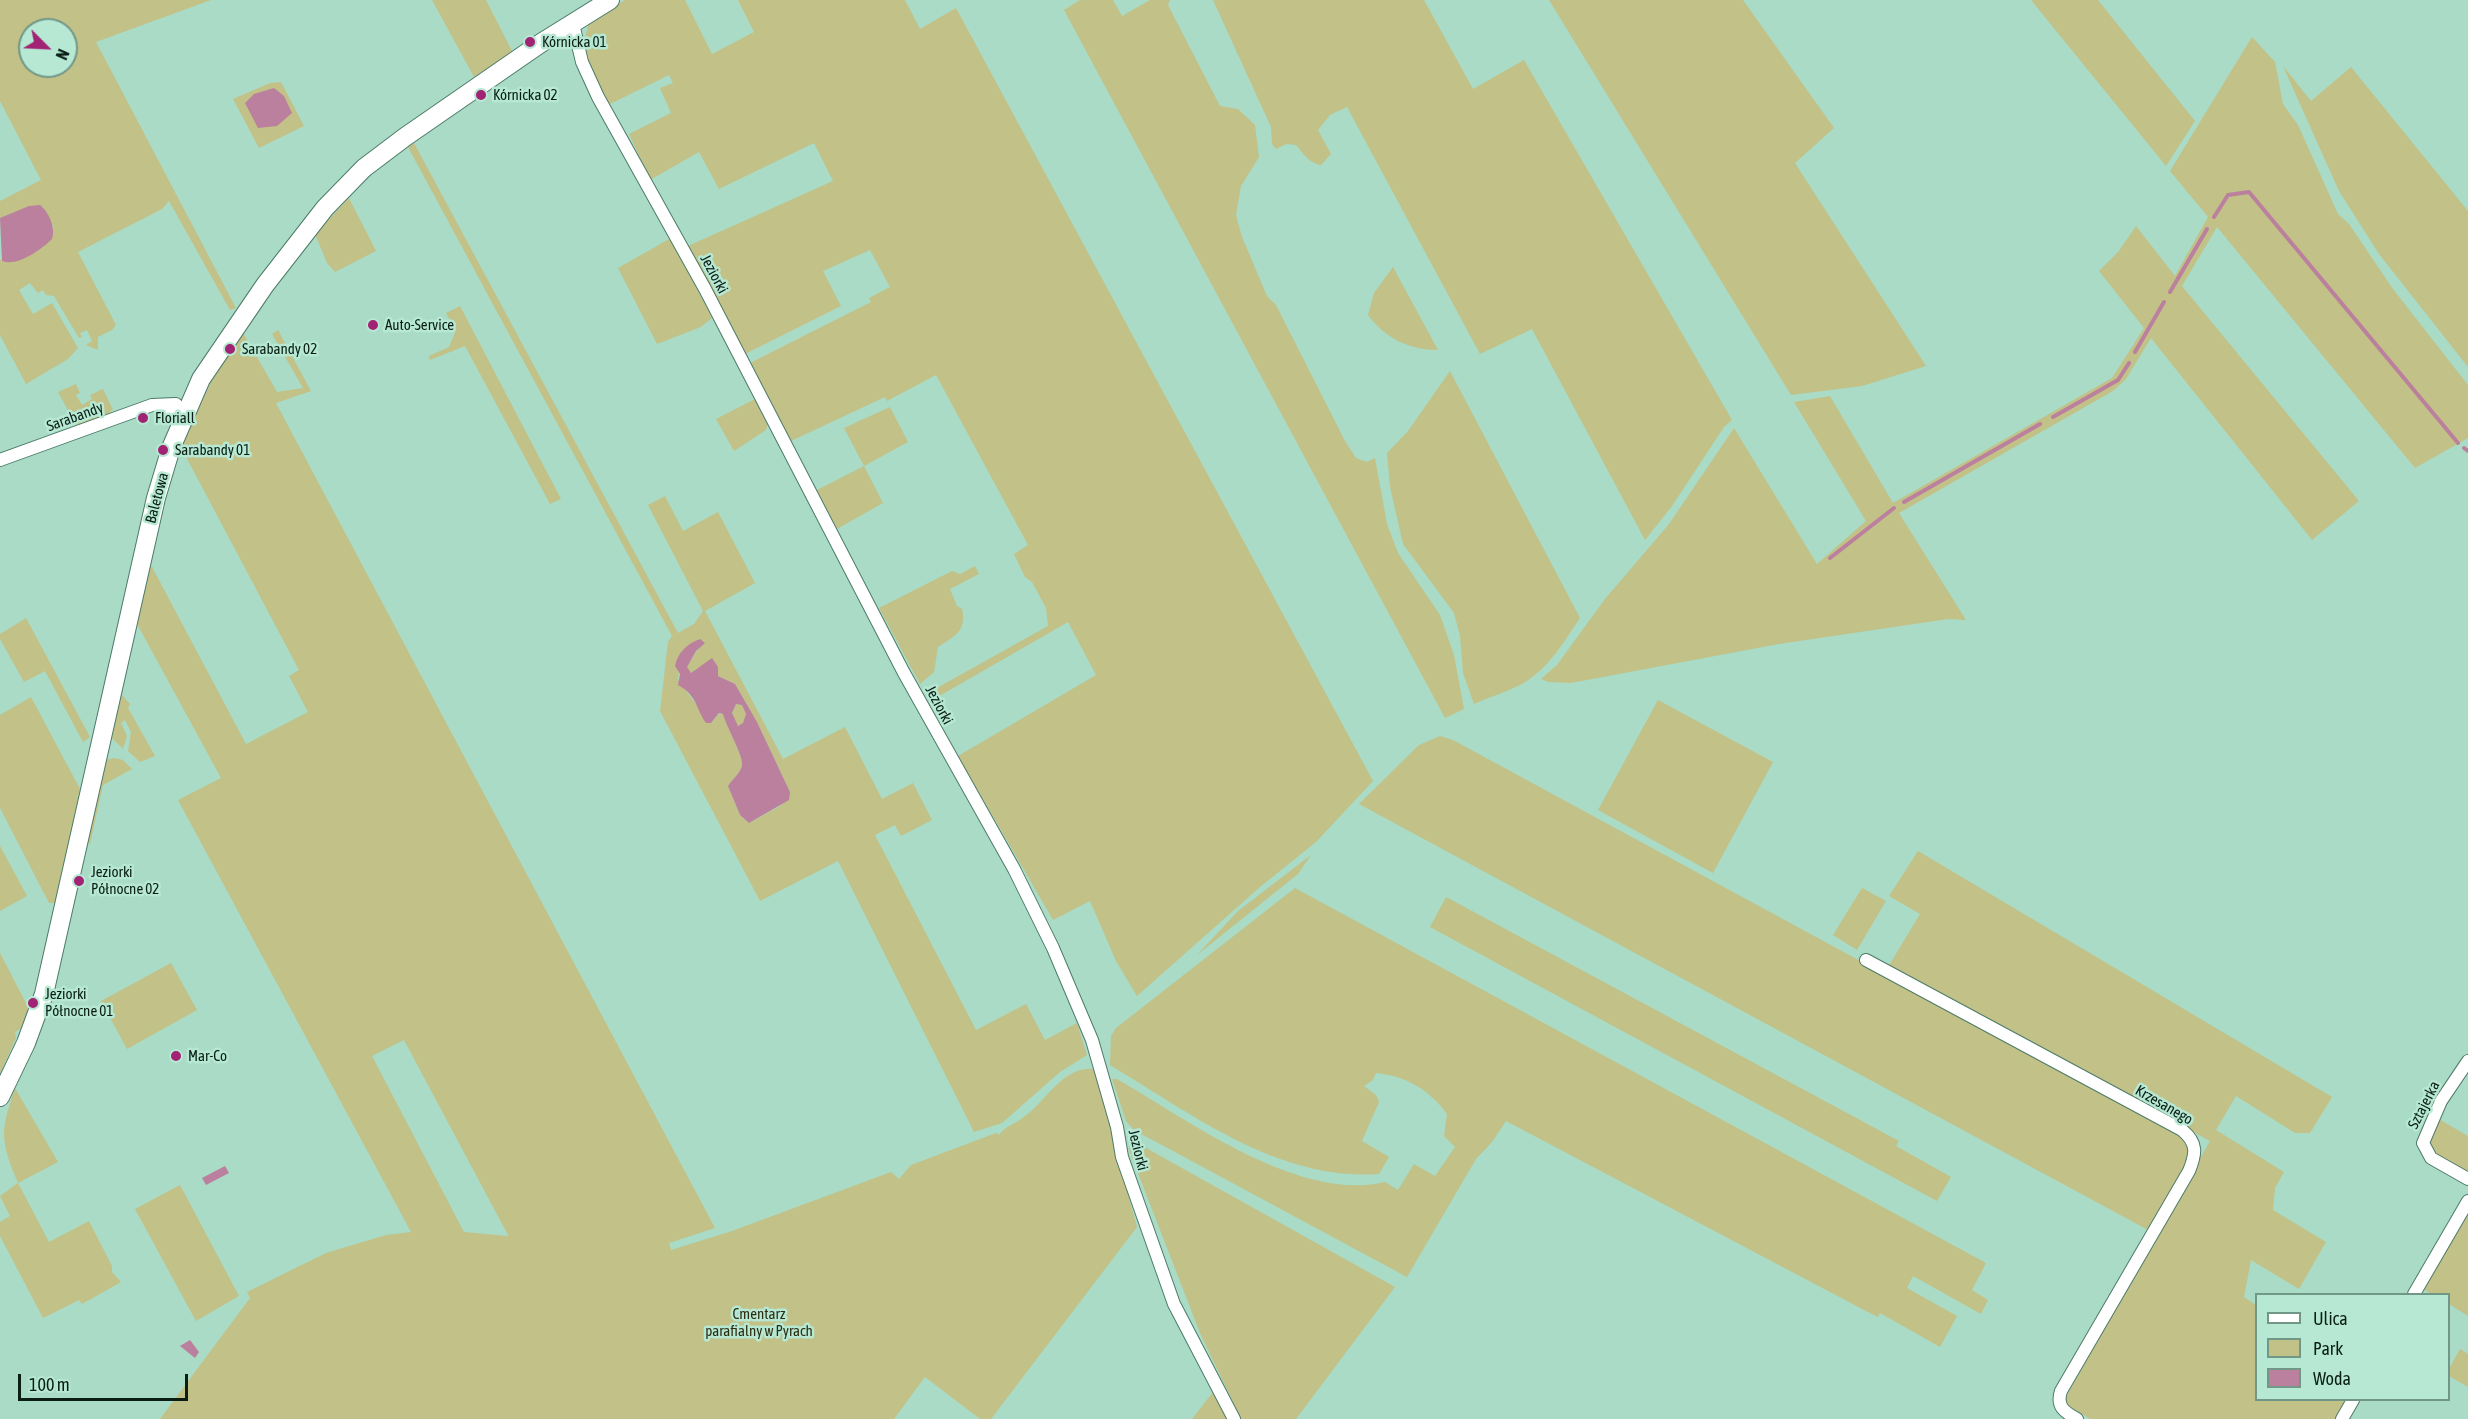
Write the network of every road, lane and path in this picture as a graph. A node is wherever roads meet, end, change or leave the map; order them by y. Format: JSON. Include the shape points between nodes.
{"nodes":[{"id":1,"x":610,"y":0,"type":"edge"},
{"id":2,"x":573,"y":24,"type":"junction"},
{"id":3,"x":185,"y":415,"type":"junction"},
{"id":4,"x":0,"y":460,"type":"edge"},
{"id":5,"x":1866,"y":960,"type":"dead end"},
{"id":6,"x":2468,"y":1061,"type":"edge"},
{"id":7,"x":0,"y":1097,"type":"edge"},
{"id":8,"x":2468,"y":1179,"type":"edge"},
{"id":9,"x":2468,"y":1202,"type":"edge"},
{"id":10,"x":2415,"y":1293,"type":"edge"},
{"id":11,"x":2353,"y":1401,"type":"edge"},
{"id":12,"x":2347,"y":1417,"type":"edge"},
{"id":13,"x":1234,"y":1419,"type":"edge"},
{"id":14,"x":2077,"y":1419,"type":"edge"}],
"edges":[{"from":1,"to":2,"type":"street","name":"Baletowa"},
{"from":2,"to":3,"type":"street","name":"Baletowa","via":[[405,137],[364,168],[337,195],[291,249],[219,350]]},
{"from":2,"to":13,"type":"street","name":"Jeziorki","via":[[582,62],[598,97],[705,289],[904,673],[1014,869],[1053,948],[1092,1040],[1122,1157],[1170,1293]]},
{"from":3,"to":4,"type":"street","name":"Sarabandy","via":[[168,403],[142,408]]},
{"from":3,"to":7,"type":"street","name":"Baletowa","via":[[156,498],[44,994]]},
{"from":5,"to":14,"type":"street","name":"Krzesanego","via":[[2182,1130],[2193,1140],[2195,1157],[2189,1171],[2061,1391],[2062,1410]]},
{"from":6,"to":8,"type":"street","name":"Sztajerka","via":[[2441,1101],[2423,1143],[2432,1158]]},
{"from":9,"to":10,"type":"street"},
{"from":11,"to":12,"type":"street"}]}
